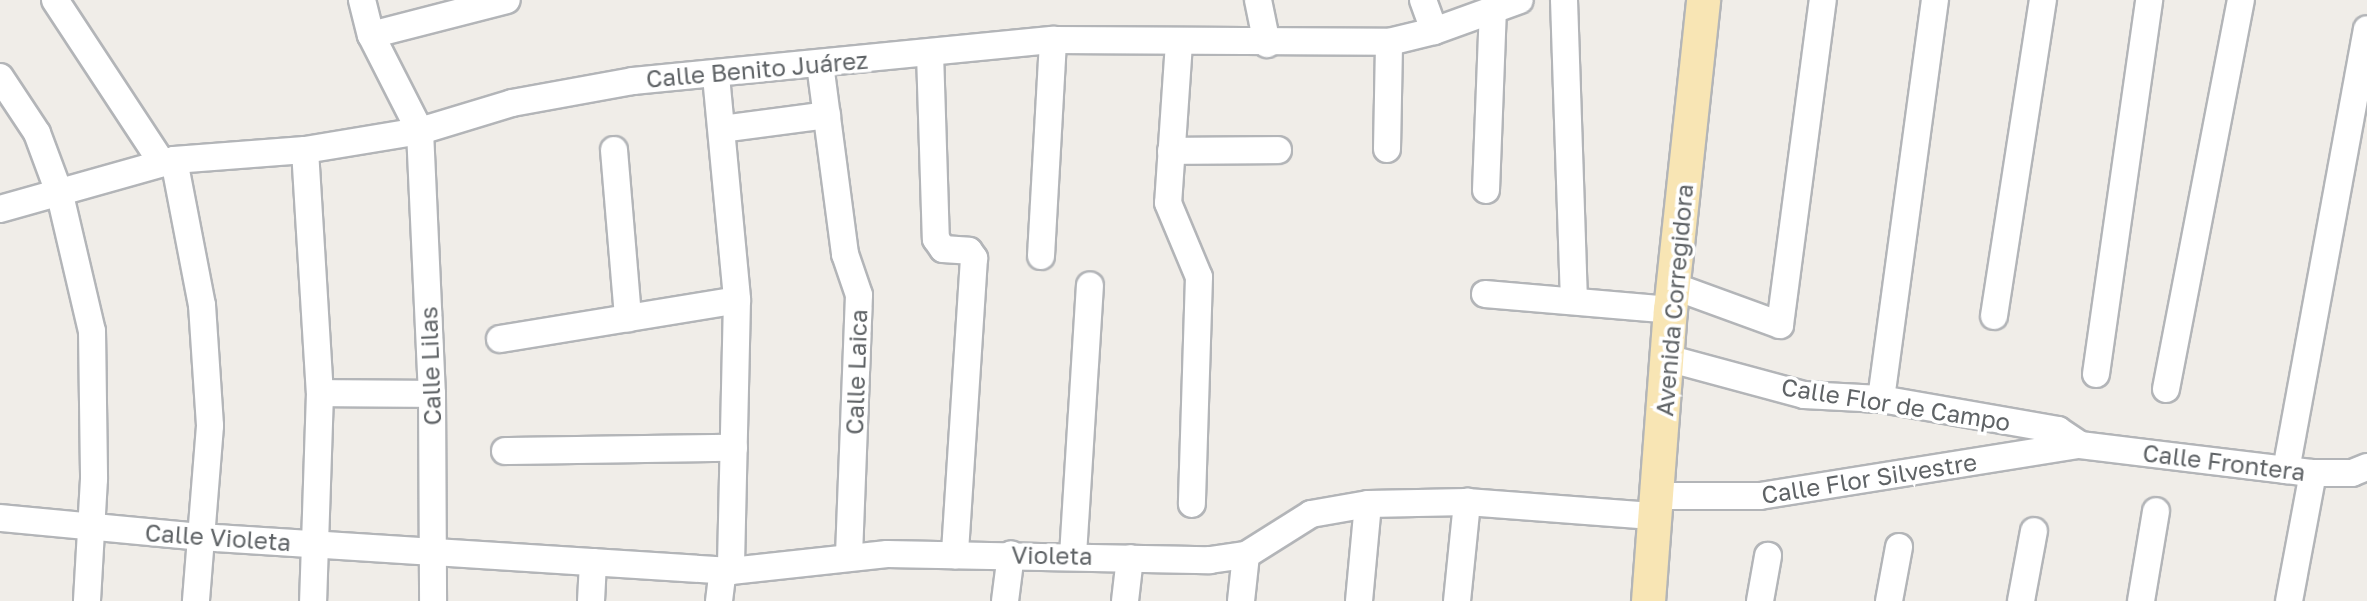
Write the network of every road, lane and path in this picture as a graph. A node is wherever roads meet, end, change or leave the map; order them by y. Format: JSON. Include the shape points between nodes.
{"nodes":[{"id":1,"x":55,"y":0,"type":"edge"},
{"id":2,"x":362,"y":0,"type":"edge"},
{"id":3,"x":507,"y":0,"type":"edge"},
{"id":4,"x":1258,"y":0,"type":"edge"},
{"id":5,"x":1423,"y":0,"type":"edge"},
{"id":6,"x":1520,"y":0,"type":"edge"},
{"id":7,"x":1564,"y":0,"type":"edge"},
{"id":8,"x":1703,"y":0,"type":"edge"},
{"id":9,"x":1823,"y":0,"type":"edge"},
{"id":10,"x":1935,"y":0,"type":"edge"},
{"id":11,"x":2043,"y":0,"type":"edge"},
{"id":12,"x":2149,"y":0,"type":"edge"},
{"id":13,"x":2241,"y":0,"type":"edge"},
{"id":14,"x":1493,"y":11,"type":"junction"},
{"id":15,"x":2367,"y":29,"type":"edge"},
{"id":16,"x":1434,"y":32,"type":"junction"},
{"id":17,"x":371,"y":35,"type":"junction"},
{"id":18,"x":1053,"y":40,"type":"junction"},
{"id":19,"x":1389,"y":42,"type":"junction"},
{"id":20,"x":1179,"y":43,"type":"junction"},
{"id":21,"x":1267,"y":44,"type":"junction"},
{"id":22,"x":930,"y":53,"type":"junction"},
{"id":23,"x":820,"y":64,"type":"junction"},
{"id":24,"x":716,"y":76,"type":"junction"},
{"id":25,"x":0,"y":77,"type":"edge"},
{"id":26,"x":827,"y":115,"type":"junction"},
{"id":27,"x":722,"y":129,"type":"junction"},
{"id":28,"x":420,"y":131,"type":"junction"},
{"id":29,"x":1387,"y":149,"type":"dead end"},
{"id":30,"x":305,"y":150,"type":"junction"},
{"id":31,"x":614,"y":150,"type":"dead end"},
{"id":32,"x":1278,"y":150,"type":"dead end"},
{"id":33,"x":1171,"y":151,"type":"junction"},
{"id":34,"x":168,"y":161,"type":"junction"},
{"id":35,"x":1486,"y":190,"type":"dead end"},
{"id":36,"x":60,"y":195,"type":"junction"},
{"id":37,"x":0,"y":209,"type":"edge"},
{"id":38,"x":1041,"y":256,"type":"dead end"},
{"id":39,"x":1090,"y":286,"type":"dead end"},
{"id":40,"x":1485,"y":294,"type":"dead end"},
{"id":41,"x":1672,"y":298,"type":"junction"},
{"id":42,"x":737,"y":300,"type":"junction"},
{"id":43,"x":1574,"y":301,"type":"junction"},
{"id":44,"x":1994,"y":316,"type":"dead end"},
{"id":45,"x":628,"y":318,"type":"junction"},
{"id":46,"x":500,"y":339,"type":"dead end"},
{"id":47,"x":1667,"y":358,"type":"junction"},
{"id":48,"x":2096,"y":374,"type":"dead end"},
{"id":49,"x":2166,"y":389,"type":"dead end"},
{"id":50,"x":320,"y":393,"type":"junction"},
{"id":51,"x":432,"y":394,"type":"junction"},
{"id":52,"x":1881,"y":399,"type":"junction"},
{"id":53,"x":2080,"y":446,"type":"junction"},
{"id":54,"x":734,"y":448,"type":"junction"},
{"id":55,"x":505,"y":451,"type":"dead end"},
{"id":56,"x":2367,"y":467,"type":"edge"},
{"id":57,"x":2286,"y":470,"type":"junction"},
{"id":58,"x":2313,"y":473,"type":"junction"},
{"id":59,"x":1467,"y":502,"type":"junction"},
{"id":60,"x":1192,"y":504,"type":"dead end"},
{"id":61,"x":1368,"y":504,"type":"junction"},
{"id":62,"x":1657,"y":506,"type":"junction"},
{"id":63,"x":2156,"y":511,"type":"dead end"},
{"id":64,"x":0,"y":518,"type":"edge"},
{"id":65,"x":91,"y":527,"type":"junction"},
{"id":66,"x":2034,"y":531,"type":"dead end"},
{"id":67,"x":200,"y":537,"type":"junction"},
{"id":68,"x":315,"y":545,"type":"junction"},
{"id":69,"x":1899,"y":548,"type":"dead end"},
{"id":70,"x":436,"y":552,"type":"junction"},
{"id":71,"x":1011,"y":554,"type":"junction"},
{"id":72,"x":955,"y":555,"type":"junction"},
{"id":73,"x":1073,"y":555,"type":"junction"},
{"id":74,"x":1246,"y":555,"type":"junction"},
{"id":75,"x":1768,"y":556,"type":"dead end"},
{"id":76,"x":849,"y":557,"type":"junction"},
{"id":77,"x":1130,"y":558,"type":"junction"},
{"id":78,"x":593,"y":562,"type":"junction"},
{"id":79,"x":727,"y":570,"type":"junction"},
{"id":80,"x":87,"y":601,"type":"edge"},
{"id":81,"x":196,"y":601,"type":"edge"},
{"id":82,"x":313,"y":601,"type":"edge"},
{"id":83,"x":433,"y":601,"type":"edge"},
{"id":84,"x":591,"y":601,"type":"edge"},
{"id":85,"x":719,"y":601,"type":"edge"},
{"id":86,"x":1005,"y":601,"type":"edge"},
{"id":87,"x":1125,"y":601,"type":"edge"},
{"id":88,"x":1241,"y":601,"type":"edge"},
{"id":89,"x":1359,"y":601,"type":"edge"},
{"id":90,"x":1457,"y":601,"type":"edge"},
{"id":91,"x":1648,"y":601,"type":"edge"},
{"id":92,"x":1760,"y":601,"type":"edge"},
{"id":93,"x":1889,"y":601,"type":"edge"},
{"id":94,"x":2021,"y":601,"type":"edge"},
{"id":95,"x":2141,"y":601,"type":"edge"},
{"id":96,"x":2289,"y":601,"type":"edge"}],
"edges":[{"from":1,"to":34,"type":"street"},
{"from":2,"to":17,"type":"street"},
{"from":3,"to":17,"type":"street"},
{"from":4,"to":21,"type":"street"},
{"from":5,"to":16,"type":"street"},
{"from":6,"to":14,"type":"street","name":"Calle Benito Juárez"},
{"from":7,"to":43,"type":"street"},
{"from":8,"to":41,"type":"main road","name":"Avenida Corregidora"},
{"from":9,"to":41,"type":"street","via":[[1780,325]]},
{"from":10,"to":52,"type":"street"},
{"from":11,"to":44,"type":"street"},
{"from":12,"to":48,"type":"street"},
{"from":13,"to":49,"type":"street"},
{"from":14,"to":16,"type":"street","name":"Calle Benito Juárez"},
{"from":14,"to":35,"type":"street"},
{"from":15,"to":57,"type":"street"},
{"from":16,"to":19,"type":"street","name":"Calle Benito Juárez"},
{"from":17,"to":28,"type":"street"},
{"from":18,"to":20,"type":"street","name":"Calle Benito Juárez"},
{"from":18,"to":22,"type":"street","name":"Calle Benito Juárez"},
{"from":18,"to":38,"type":"street"},
{"from":19,"to":21,"type":"street","name":"Calle Benito Juárez"},
{"from":19,"to":29,"type":"street"},
{"from":20,"to":21,"type":"street","name":"Calle Benito Juárez"},
{"from":20,"to":33,"type":"street"},
{"from":22,"to":23,"type":"street","name":"Calle Benito Juárez"},
{"from":22,"to":72,"type":"street","via":[[939,247],[969,251],[974,258]]},
{"from":23,"to":24,"type":"street","name":"Calle Benito Juárez"},
{"from":23,"to":26,"type":"street","name":"Calle Laica"},
{"from":24,"to":27,"type":"street"},
{"from":24,"to":28,"type":"street","name":"Calle Benito Juárez","via":[[634,81],[512,103]]},
{"from":25,"to":36,"type":"street","via":[[37,134]]},
{"from":26,"to":27,"type":"street"},
{"from":26,"to":76,"type":"street","name":"Calle Laica","via":[[845,254],[859,295]]},
{"from":27,"to":42,"type":"street"},
{"from":28,"to":30,"type":"street","name":"Calle Benito Juárez"},
{"from":28,"to":51,"type":"street","name":"Calle Lilas"},
{"from":30,"to":34,"type":"street","name":"Calle Benito Juárez"},
{"from":30,"to":50,"type":"street"},
{"from":31,"to":45,"type":"street"},
{"from":32,"to":33,"type":"street"},
{"from":33,"to":60,"type":"street","via":[[1169,213],[1199,277]]},
{"from":34,"to":36,"type":"street","name":"Calle Benito Juárez"},
{"from":34,"to":67,"type":"street","via":[[202,305],[210,426]]},
{"from":36,"to":37,"type":"street","name":"Calle Benito Juárez"},
{"from":36,"to":65,"type":"street","via":[[92,331]]},
{"from":39,"to":73,"type":"street"},
{"from":40,"to":43,"type":"street"},
{"from":41,"to":43,"type":"street"},
{"from":41,"to":47,"type":"main road","name":"Avenida Corregidora"},
{"from":42,"to":45,"type":"street"},
{"from":42,"to":54,"type":"street"},
{"from":45,"to":46,"type":"street"},
{"from":47,"to":52,"type":"street","name":"Calle Flor de Campo","via":[[1804,396]]},
{"from":47,"to":62,"type":"main road","name":"Avenida Corregidora"},
{"from":50,"to":51,"type":"street"},
{"from":50,"to":68,"type":"street"},
{"from":51,"to":70,"type":"street","name":"Calle Lilas"},
{"from":52,"to":53,"type":"street","name":"Calle Flor de Campo","via":[[2058,430]]},
{"from":53,"to":57,"type":"street","name":"Calle Frontera"},
{"from":53,"to":62,"type":"street","name":"Calle Flor Silvestre","via":[[1760,496]]},
{"from":54,"to":55,"type":"street"},
{"from":54,"to":79,"type":"street"},
{"from":56,"to":58,"type":"street","name":"Calle Frontera","via":[[2351,473]]},
{"from":57,"to":58,"type":"street","name":"Calle Frontera"},
{"from":58,"to":96,"type":"street"},
{"from":59,"to":61,"type":"street","name":"Violeta"},
{"from":59,"to":62,"type":"street","name":"Violeta"},
{"from":59,"to":90,"type":"street"},
{"from":61,"to":74,"type":"street","name":"Violeta","via":[[1311,514]]},
{"from":61,"to":89,"type":"street"},
{"from":62,"to":91,"type":"main road","name":"Avenida Corregidora"},
{"from":63,"to":95,"type":"street"},
{"from":64,"to":65,"type":"street","name":"Calle Violeta"},
{"from":65,"to":67,"type":"street","name":"Calle Violeta"},
{"from":65,"to":80,"type":"street"},
{"from":66,"to":94,"type":"street"},
{"from":67,"to":68,"type":"street","name":"Calle Violeta"},
{"from":67,"to":81,"type":"street"},
{"from":68,"to":70,"type":"street","name":"Calle Violeta"},
{"from":68,"to":82,"type":"street"},
{"from":69,"to":93,"type":"street"},
{"from":70,"to":78,"type":"street","name":"Violeta"},
{"from":70,"to":83,"type":"street","name":"Calle Lilas"},
{"from":71,"to":72,"type":"street","name":"Violeta"},
{"from":71,"to":73,"type":"street","name":"Violeta"},
{"from":71,"to":86,"type":"street"},
{"from":72,"to":76,"type":"street","name":"Violeta"},
{"from":73,"to":77,"type":"street","name":"Violeta"},
{"from":74,"to":77,"type":"street","name":"Violeta","via":[[1210,561]]},
{"from":74,"to":88,"type":"street"},
{"from":75,"to":92,"type":"street"},
{"from":76,"to":79,"type":"street","name":"Violeta"},
{"from":77,"to":87,"type":"street"},
{"from":78,"to":79,"type":"street","name":"Violeta"},
{"from":78,"to":84,"type":"street"},
{"from":79,"to":85,"type":"street"}]}
